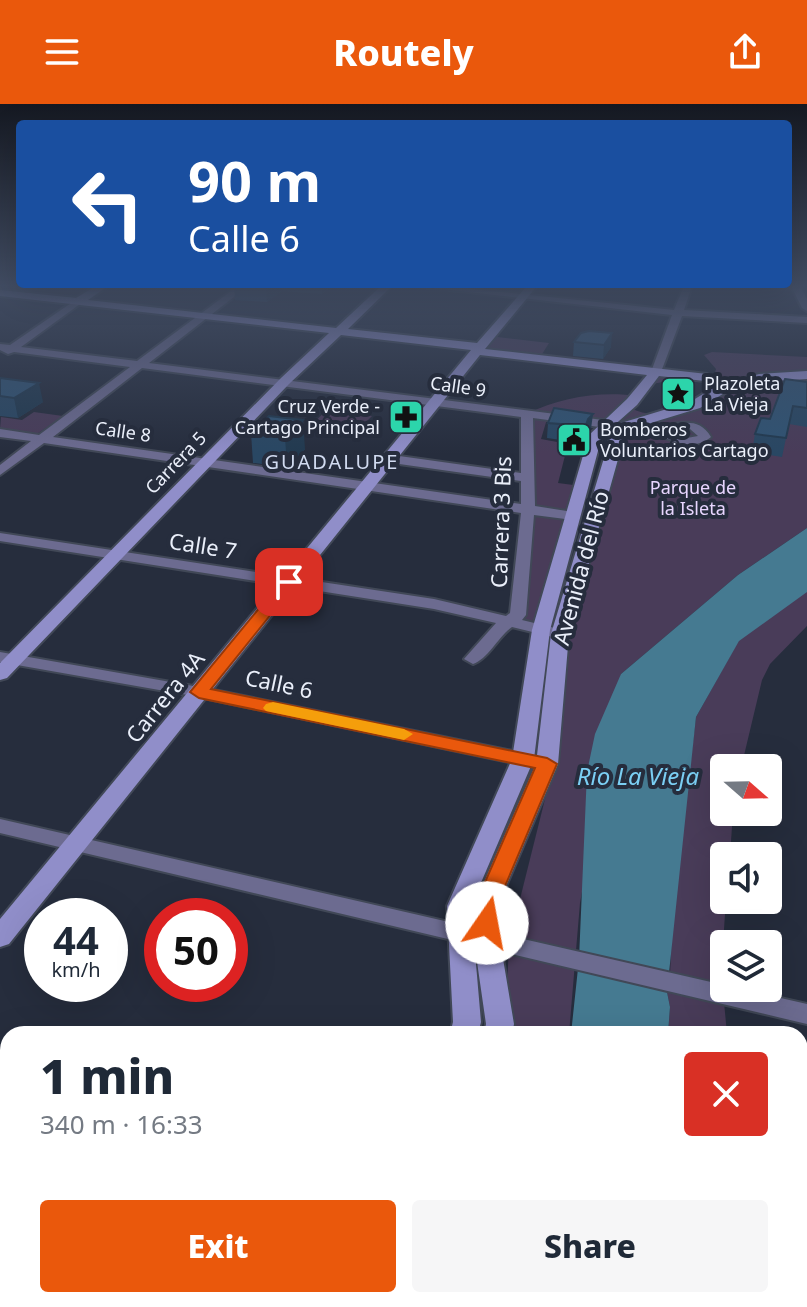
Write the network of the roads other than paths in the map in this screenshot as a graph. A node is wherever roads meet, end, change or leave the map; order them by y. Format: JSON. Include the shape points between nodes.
{"nodes":[{"id":1,"x":171,"y":342,"type":"edge"},
{"id":2,"x":326,"y":342,"type":"edge"},
{"id":3,"x":425,"y":342,"type":"edge"},
{"id":4,"x":484,"y":342,"type":"edge"},
{"id":5,"x":668,"y":342,"type":"edge"},
{"id":6,"x":6,"y":348,"type":"edge"},
{"id":7,"x":478,"y":349,"type":"junction"},
{"id":8,"x":0,"y":356,"type":"edge"},
{"id":9,"x":143,"y":363,"type":"junction"},
{"id":10,"x":656,"y":372,"type":"junction"},
{"id":11,"x":807,"y":373,"type":"edge"},
{"id":12,"x":698,"y":377,"type":"junction"},
{"id":13,"x":285,"y":381,"type":"junction"},
{"id":14,"x":722,"y":389,"type":"junction"},
{"id":15,"x":433,"y":401,"type":"junction"},
{"id":16,"x":633,"y":402,"type":"junction"},
{"id":17,"x":527,"y":414,"type":"junction"},
{"id":18,"x":659,"y":414,"type":"junction"},
{"id":19,"x":607,"y":424,"type":"junction"},
{"id":20,"x":626,"y":426,"type":"junction"},
{"id":21,"x":662,"y":431,"type":"dead end"},
{"id":22,"x":0,"y":433,"type":"edge"},
{"id":23,"x":42,"y":439,"type":"junction"},
{"id":24,"x":385,"y":458,"type":"junction"},
{"id":25,"x":205,"y":462,"type":"junction"},
{"id":26,"x":0,"y":471,"type":"edge"},
{"id":27,"x":526,"y":478,"type":"junction"},
{"id":28,"x":364,"y":484,"type":"junction"},
{"id":29,"x":528,"y":509,"type":"junction"},
{"id":30,"x":573,"y":516,"type":"junction"},
{"id":31,"x":0,"y":537,"type":"edge"},
{"id":32,"x":115,"y":555,"type":"junction"},
{"id":33,"x":289,"y":582,"type":"junction"},
{"id":34,"x":509,"y":622,"type":"junction"},
{"id":35,"x":550,"y":632,"type":"junction"},
{"id":36,"x":7,"y":659,"type":"edge"},
{"id":37,"x":473,"y":659,"type":"dead end"},
{"id":38,"x":0,"y":674,"type":"edge"},
{"id":39,"x":199,"y":692,"type":"junction"},
{"id":40,"x":523,"y":759,"type":"junction"},
{"id":41,"x":547,"y":764,"type":"junction"},
{"id":42,"x":0,"y":826,"type":"edge"},
{"id":43,"x":77,"y":844,"type":"junction"},
{"id":44,"x":460,"y":935,"type":"junction"},
{"id":45,"x":0,"y":937,"type":"edge"},
{"id":46,"x":498,"y":944,"type":"junction"},
{"id":47,"x":807,"y":1014,"type":"edge"},
{"id":48,"x":466,"y":1026,"type":"edge"},
{"id":49,"x":500,"y":1026,"type":"edge"}],
"edges":[{"from":1,"to":9,"type":"street"},
{"from":2,"to":13,"type":"main road","name":"Carrera 5"},
{"from":3,"to":7,"type":"main road"},
{"from":4,"to":7,"type":"main road","name":"Carrera 4A"},
{"from":5,"to":10,"type":"street"},
{"from":6,"to":8,"type":"street"},
{"from":6,"to":9,"type":"street","name":"Calle 9"},
{"from":7,"to":10,"type":"main road"},
{"from":7,"to":15,"type":"main road","name":"Carrera 4A"},
{"from":9,"to":13,"type":"street","name":"Calle 9"},
{"from":9,"to":23,"type":"street"},
{"from":10,"to":12,"type":"main road"},
{"from":10,"to":16,"type":"main road","name":"Avenida del Río"},
{"from":11,"to":12,"type":"main road","name":"Avenida del Río"},
{"from":11,"to":14,"type":"main road","name":"Avenida del Río"},
{"from":12,"to":14,"type":"main road","via":[[718,381]]},
{"from":12,"to":16,"type":"main road","name":"Avenida del Río","via":[[652,384]]},
{"from":13,"to":15,"type":"street","name":"Calle 9"},
{"from":13,"to":25,"type":"main road","name":"Carrera 5"},
{"from":14,"to":18,"type":"main road","name":"Avenida del Río","via":[[695,405]]},
{"from":15,"to":17,"type":"street","name":"Calle 9"},
{"from":15,"to":24,"type":"main road","name":"Carrera 4A"},
{"from":16,"to":18,"type":"main road","via":[[639,412]]},
{"from":16,"to":19,"type":"main road","name":"Avenida del Río"},
{"from":17,"to":19,"type":"street","name":"Calle 9"},
{"from":17,"to":27,"type":"street","name":"Carrera 3 Bis"},
{"from":18,"to":20,"type":"main road","name":"Avenida del Río"},
{"from":19,"to":20,"type":"main road","name":"Calle 9"},
{"from":19,"to":30,"type":"main road","name":"Avenida del Río","via":[[596,435]]},
{"from":20,"to":21,"type":"street","name":"Calle 9"},
{"from":20,"to":35,"type":"main road","name":"Avenida del Río","via":[[617,438]]},
{"from":22,"to":23,"type":"street","name":"Calle 8"},
{"from":23,"to":25,"type":"street","name":"Calle 8"},
{"from":23,"to":26,"type":"street"},
{"from":24,"to":27,"type":"street"},
{"from":24,"to":28,"type":"main road","name":"Carrera 4A"},
{"from":25,"to":28,"type":"street","name":"Calle 8"},
{"from":25,"to":32,"type":"main road","name":"Carrera 5"},
{"from":27,"to":29,"type":"street","name":"Carrera 3 Bis"},
{"from":28,"to":29,"type":"street","name":"Calle 8"},
{"from":28,"to":33,"type":"main road","name":"Carrera 4A"},
{"from":29,"to":30,"type":"street","name":"Calle 8"},
{"from":29,"to":34,"type":"street","name":"Carrera 3 Bis","via":[[518,615]]},
{"from":30,"to":35,"type":"main road","name":"Avenida del Río"},
{"from":31,"to":32,"type":"street","name":"Calle 7"},
{"from":32,"to":33,"type":"street","name":"Calle 7"},
{"from":32,"to":36,"type":"main road","name":"Carrera 5"},
{"from":33,"to":34,"type":"street","name":"Calle 7","via":[[434,604]]},
{"from":33,"to":39,"type":"main road","name":"Carrera 4A"},
{"from":34,"to":35,"type":"street","name":"Calle 7"},
{"from":34,"to":37,"type":"street","name":"Carrera 3 Bis"},
{"from":35,"to":40,"type":"main road","name":"Avenida del Río"},
{"from":35,"to":41,"type":"main road","name":"Avenida del Río"},
{"from":36,"to":38,"type":"main road","name":"Carrera 5"},
{"from":36,"to":39,"type":"street","name":"Calle 6"},
{"from":39,"to":40,"type":"street","name":"Calle 6"},
{"from":39,"to":43,"type":"main road","name":"Carrera 4A"},
{"from":40,"to":41,"type":"street","name":"Calle 6"},
{"from":40,"to":44,"type":"main road","name":"Avenida del Río","via":[[459,906]]},
{"from":41,"to":46,"type":"main road","name":"Avenida del Río","via":[[486,905]]},
{"from":42,"to":43,"type":"street"},
{"from":43,"to":44,"type":"street"},
{"from":43,"to":45,"type":"main road","name":"Carrera 4A"},
{"from":44,"to":46,"type":"street"},
{"from":44,"to":48,"type":"main road","name":"Avenida del Río"},
{"from":46,"to":47,"type":"street"},
{"from":46,"to":49,"type":"main road","name":"Avenida del Río"}]}
